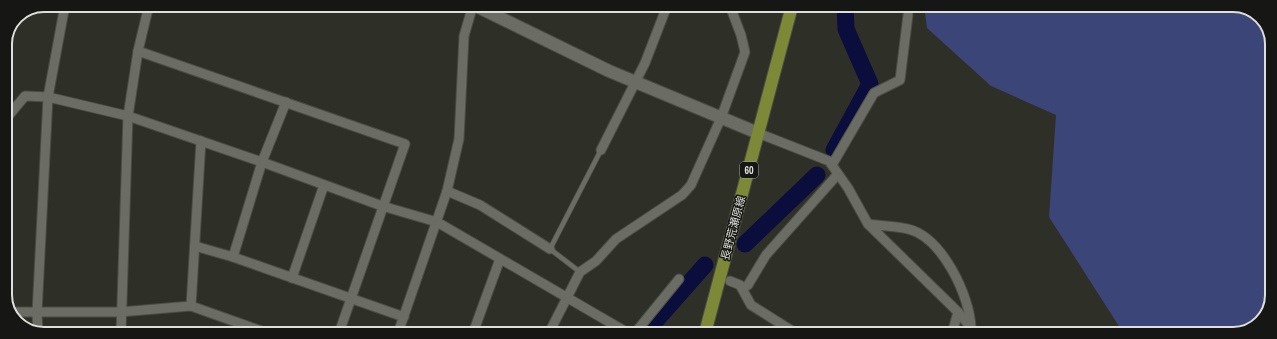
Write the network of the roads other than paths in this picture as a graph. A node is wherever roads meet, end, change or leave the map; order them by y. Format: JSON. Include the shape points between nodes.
{"nodes":[{"id":1,"x":64,"y":12,"type":"edge"},
{"id":2,"x":147,"y":12,"type":"edge"},
{"id":3,"x":471,"y":12,"type":"edge"},
{"id":4,"x":488,"y":12,"type":"edge"},
{"id":5,"x":665,"y":12,"type":"edge"},
{"id":6,"x":732,"y":12,"type":"edge"},
{"id":7,"x":790,"y":12,"type":"edge"},
{"id":8,"x":908,"y":15,"type":"dead end"},
{"id":9,"x":138,"y":51,"type":"junction"},
{"id":10,"x":634,"y":82,"type":"junction"},
{"id":11,"x":48,"y":97,"type":"junction"},
{"id":12,"x":286,"y":102,"type":"junction"},
{"id":13,"x":12,"y":111,"type":"edge"},
{"id":14,"x":128,"y":116,"type":"junction"},
{"id":15,"x":721,"y":118,"type":"junction"},
{"id":16,"x":758,"y":133,"type":"junction"},
{"id":17,"x":201,"y":141,"type":"junction"},
{"id":18,"x":601,"y":150,"type":"joint"},
{"id":19,"x":262,"y":162,"type":"junction"},
{"id":20,"x":832,"y":165,"type":"junction"},
{"id":21,"x":838,"y":174,"type":"junction"},
{"id":22,"x":324,"y":185,"type":"junction"},
{"id":23,"x":447,"y":191,"type":"junction"},
{"id":24,"x":382,"y":206,"type":"junction"},
{"id":25,"x":437,"y":222,"type":"junction"},
{"id":26,"x":868,"y":224,"type":"junction"},
{"id":27,"x":195,"y":246,"type":"junction"},
{"id":28,"x":550,"y":249,"type":"junction"},
{"id":29,"x":232,"y":257,"type":"junction"},
{"id":30,"x":500,"y":259,"type":"junction"},
{"id":31,"x":580,"y":272,"type":"junction"},
{"id":32,"x":292,"y":278,"type":"junction"},
{"id":33,"x":679,"y":279,"type":"dead end"},
{"id":34,"x":730,"y":281,"type":"dead end"},
{"id":35,"x":742,"y":288,"type":"junction"},
{"id":36,"x":565,"y":298,"type":"junction"},
{"id":37,"x":351,"y":299,"type":"junction"},
{"id":38,"x":191,"y":306,"type":"junction"},
{"id":39,"x":17,"y":312,"type":"edge"},
{"id":40,"x":120,"y":312,"type":"junction"},
{"id":41,"x":958,"y":312,"type":"junction"},
{"id":42,"x":37,"y":313,"type":"junction"},
{"id":43,"x":404,"y":317,"type":"junction"},
{"id":44,"x":38,"y":326,"type":"edge"},
{"id":45,"x":121,"y":327,"type":"edge"},
{"id":46,"x":250,"y":327,"type":"edge"},
{"id":47,"x":341,"y":327,"type":"edge"},
{"id":48,"x":400,"y":327,"type":"edge"},
{"id":49,"x":475,"y":327,"type":"edge"},
{"id":50,"x":551,"y":327,"type":"edge"},
{"id":51,"x":617,"y":327,"type":"edge"},
{"id":52,"x":640,"y":327,"type":"edge"},
{"id":53,"x":707,"y":327,"type":"edge"},
{"id":54,"x":786,"y":327,"type":"edge"},
{"id":55,"x":954,"y":327,"type":"edge"},
{"id":56,"x":971,"y":327,"type":"edge"},
{"id":57,"x":973,"y":327,"type":"edge"}],
"edges":[{"from":1,"to":11,"type":"street"},
{"from":2,"to":9,"type":"street"},
{"from":3,"to":23,"type":"street","via":[[464,36],[459,139]]},
{"from":4,"to":10,"type":"street"},
{"from":5,"to":10,"type":"street","via":[[645,63]]},
{"from":6,"to":15,"type":"street","via":[[745,52]]},
{"from":7,"to":16,"type":"main road","name":"長野荒瀬原線","number":"60"},
{"from":8,"to":20,"type":"street","via":[[900,80],[874,93]]},
{"from":9,"to":12,"type":"street"},
{"from":9,"to":14,"type":"street"},
{"from":10,"to":15,"type":"street"},
{"from":10,"to":18,"type":"street"},
{"from":11,"to":13,"type":"street","via":[[25,96]]},
{"from":11,"to":14,"type":"street"},
{"from":11,"to":42,"type":"street"},
{"from":12,"to":19,"type":"street"},
{"from":12,"to":24,"type":"street","via":[[405,144]]},
{"from":14,"to":17,"type":"street"},
{"from":14,"to":40,"type":"street"},
{"from":15,"to":16,"type":"street"},
{"from":15,"to":31,"type":"street","via":[[691,185],[682,195],[616,239],[596,261]]},
{"from":16,"to":20,"type":"street","via":[[828,161]]},
{"from":16,"to":53,"type":"main road","name":"長野荒瀬原線","number":"60"},
{"from":17,"to":19,"type":"street"},
{"from":17,"to":27,"type":"street"},
{"from":18,"to":28,"type":"lane"},
{"from":19,"to":22,"type":"street"},
{"from":19,"to":29,"type":"street"},
{"from":20,"to":21,"type":"street"},
{"from":21,"to":26,"type":"street"},
{"from":21,"to":35,"type":"street","via":[[766,255],[748,285]]},
{"from":22,"to":24,"type":"street"},
{"from":22,"to":32,"type":"street"},
{"from":23,"to":25,"type":"street"},
{"from":23,"to":28,"type":"street","via":[[480,205]]},
{"from":24,"to":25,"type":"street"},
{"from":24,"to":37,"type":"street"},
{"from":25,"to":30,"type":"street"},
{"from":25,"to":43,"type":"street"},
{"from":26,"to":41,"type":"street"},
{"from":26,"to":57,"type":"street","via":[[908,229],[926,237],[942,253],[960,287]]},
{"from":27,"to":29,"type":"street"},
{"from":27,"to":38,"type":"street"},
{"from":28,"to":31,"type":"lane"},
{"from":29,"to":32,"type":"street"},
{"from":30,"to":36,"type":"street"},
{"from":30,"to":49,"type":"street"},
{"from":31,"to":36,"type":"street"},
{"from":32,"to":37,"type":"street"},
{"from":33,"to":52,"type":"street"},
{"from":34,"to":35,"type":"street"},
{"from":35,"to":54,"type":"street","via":[[751,305]]},
{"from":36,"to":50,"type":"street"},
{"from":36,"to":51,"type":"street"},
{"from":37,"to":43,"type":"street"},
{"from":37,"to":47,"type":"street"},
{"from":38,"to":40,"type":"street"},
{"from":38,"to":46,"type":"street"},
{"from":39,"to":42,"type":"street"},
{"from":40,"to":42,"type":"street"},
{"from":40,"to":45,"type":"street"},
{"from":41,"to":55,"type":"street"},
{"from":41,"to":56,"type":"street"},
{"from":42,"to":44,"type":"street"},
{"from":43,"to":48,"type":"street"}]}
